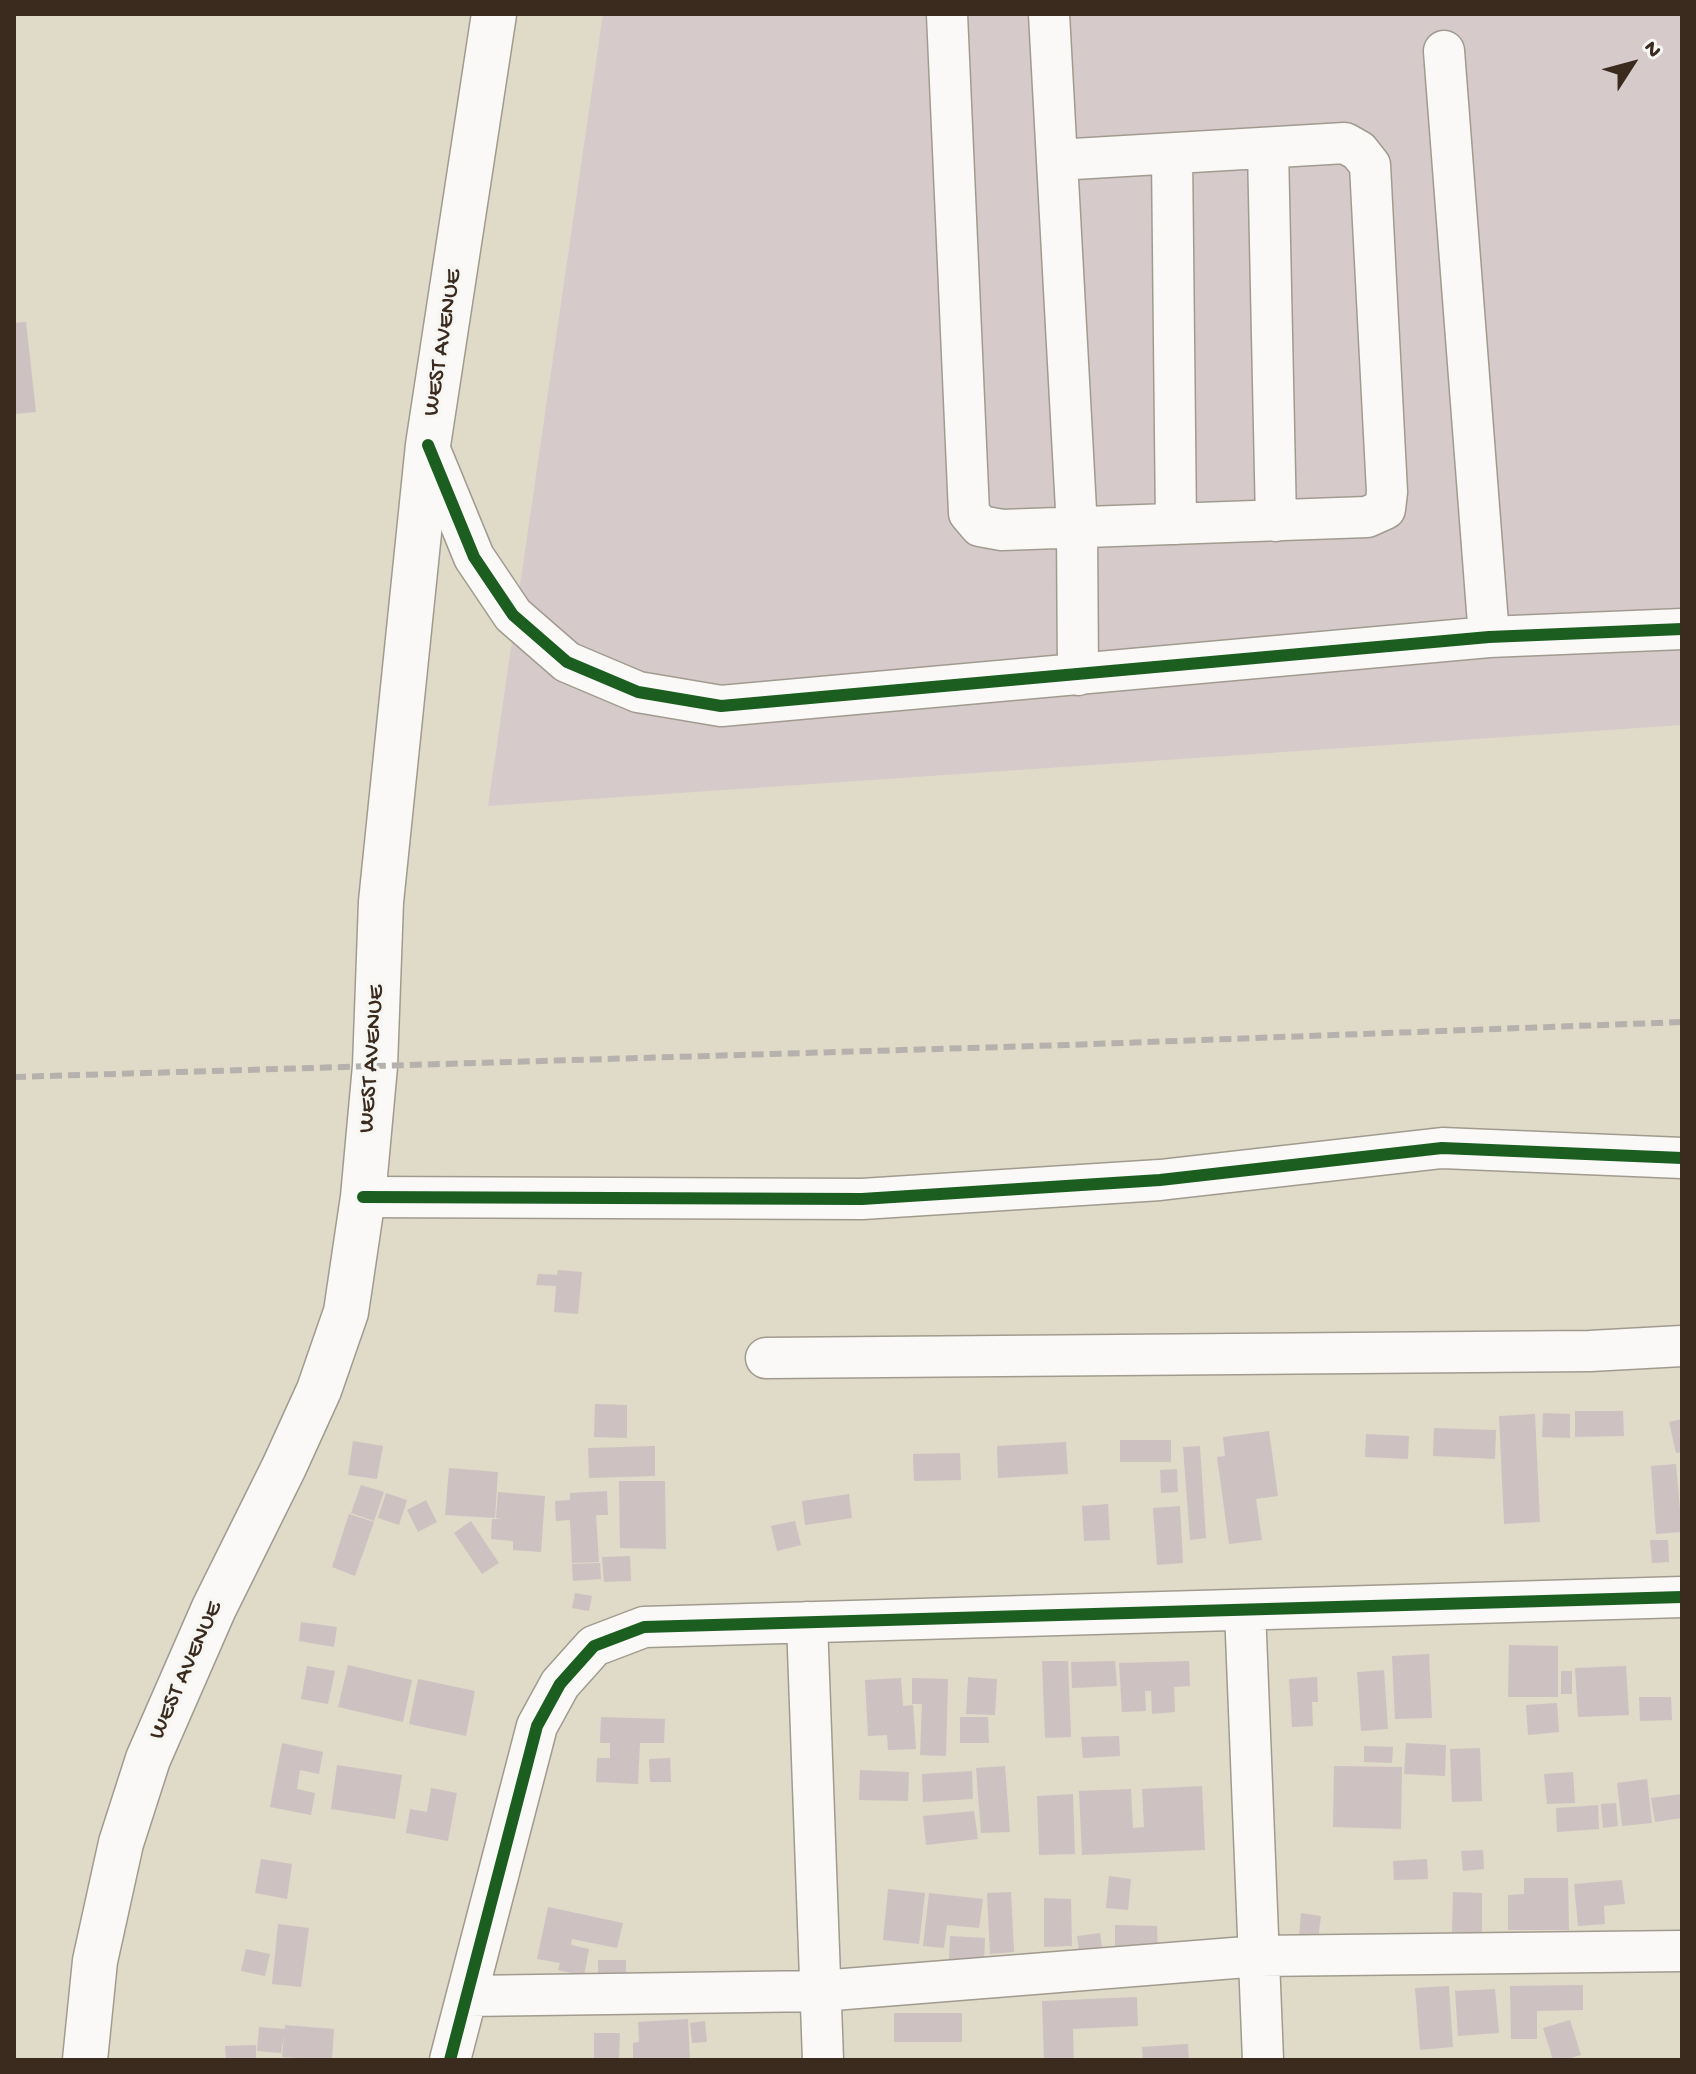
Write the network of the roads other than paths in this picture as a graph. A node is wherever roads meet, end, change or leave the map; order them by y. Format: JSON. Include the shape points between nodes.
{"nodes":[{"id":1,"x":494,"y":14,"type":"edge"},
{"id":2,"x":947,"y":14,"type":"edge"},
{"id":3,"x":1049,"y":14,"type":"edge"},
{"id":4,"x":1444,"y":51,"type":"dead end"},
{"id":5,"x":1268,"y":149,"type":"junction"},
{"id":6,"x":1172,"y":155,"type":"junction"},
{"id":7,"x":1057,"y":160,"type":"junction"},
{"id":8,"x":428,"y":445,"type":"junction"},
{"id":9,"x":1276,"y":521,"type":"junction"},
{"id":10,"x":1176,"y":524,"type":"junction"},
{"id":11,"x":1077,"y":528,"type":"junction"},
{"id":12,"x":1682,"y":629,"type":"edge"},
{"id":13,"x":1489,"y":637,"type":"junction"},
{"id":14,"x":1078,"y":675,"type":"junction"},
{"id":15,"x":1682,"y":1158,"type":"edge"},
{"id":16,"x":363,"y":1197,"type":"junction"},
{"id":17,"x":1682,"y":1346,"type":"edge"},
{"id":18,"x":766,"y":1358,"type":"dead end"},
{"id":19,"x":1682,"y":1597,"type":"edge"},
{"id":20,"x":1245,"y":1610,"type":"junction"},
{"id":21,"x":807,"y":1622,"type":"junction"},
{"id":22,"x":1682,"y":1951,"type":"edge"},
{"id":23,"x":1259,"y":1956,"type":"junction"},
{"id":24,"x":820,"y":1991,"type":"junction"},
{"id":25,"x":468,"y":1996,"type":"junction"},
{"id":26,"x":85,"y":2060,"type":"edge"},
{"id":27,"x":450,"y":2060,"type":"edge"},
{"id":28,"x":823,"y":2060,"type":"edge"},
{"id":29,"x":1263,"y":2060,"type":"edge"}],
"edges":[{"from":1,"to":8,"type":"main road","name":"WEST AVENUE"},
{"from":2,"to":11,"type":"street","via":[[969,513],[980,526],[1002,530]]},
{"from":3,"to":7,"type":"street"},
{"from":4,"to":13,"type":"street"},
{"from":5,"to":6,"type":"street"},
{"from":5,"to":9,"type":"street"},
{"from":5,"to":9,"type":"street","via":[[1345,143],[1370,165],[1387,492],[1385,509],[1367,517]]},
{"from":6,"to":7,"type":"street"},
{"from":6,"to":10,"type":"street"},
{"from":7,"to":11,"type":"street"},
{"from":8,"to":14,"type":"street","via":[[474,557],[513,615],[567,662],[638,692],[721,706]]},
{"from":8,"to":16,"type":"main road","name":"WEST AVENUE","via":[[381,902]]},
{"from":9,"to":10,"type":"street"},
{"from":10,"to":11,"type":"street"},
{"from":11,"to":14,"type":"street"},
{"from":12,"to":13,"type":"street"},
{"from":13,"to":14,"type":"street"},
{"from":15,"to":16,"type":"street","via":[[1442,1148],[1160,1180],[862,1199]]},
{"from":16,"to":26,"type":"main road","name":"WEST AVENUE","via":[[346,1312],[319,1390],[148,1759],[121,1843],[95,1961]]},
{"from":17,"to":18,"type":"street"},
{"from":19,"to":20,"type":"street"},
{"from":20,"to":21,"type":"street"},
{"from":20,"to":23,"type":"street"},
{"from":21,"to":24,"type":"street"},
{"from":21,"to":25,"type":"street","via":[[644,1627],[594,1646],[560,1684],[537,1726]]},
{"from":22,"to":23,"type":"street"},
{"from":23,"to":24,"type":"street"},
{"from":23,"to":29,"type":"street"},
{"from":24,"to":25,"type":"street"},
{"from":24,"to":28,"type":"street"},
{"from":25,"to":27,"type":"street"}]}
